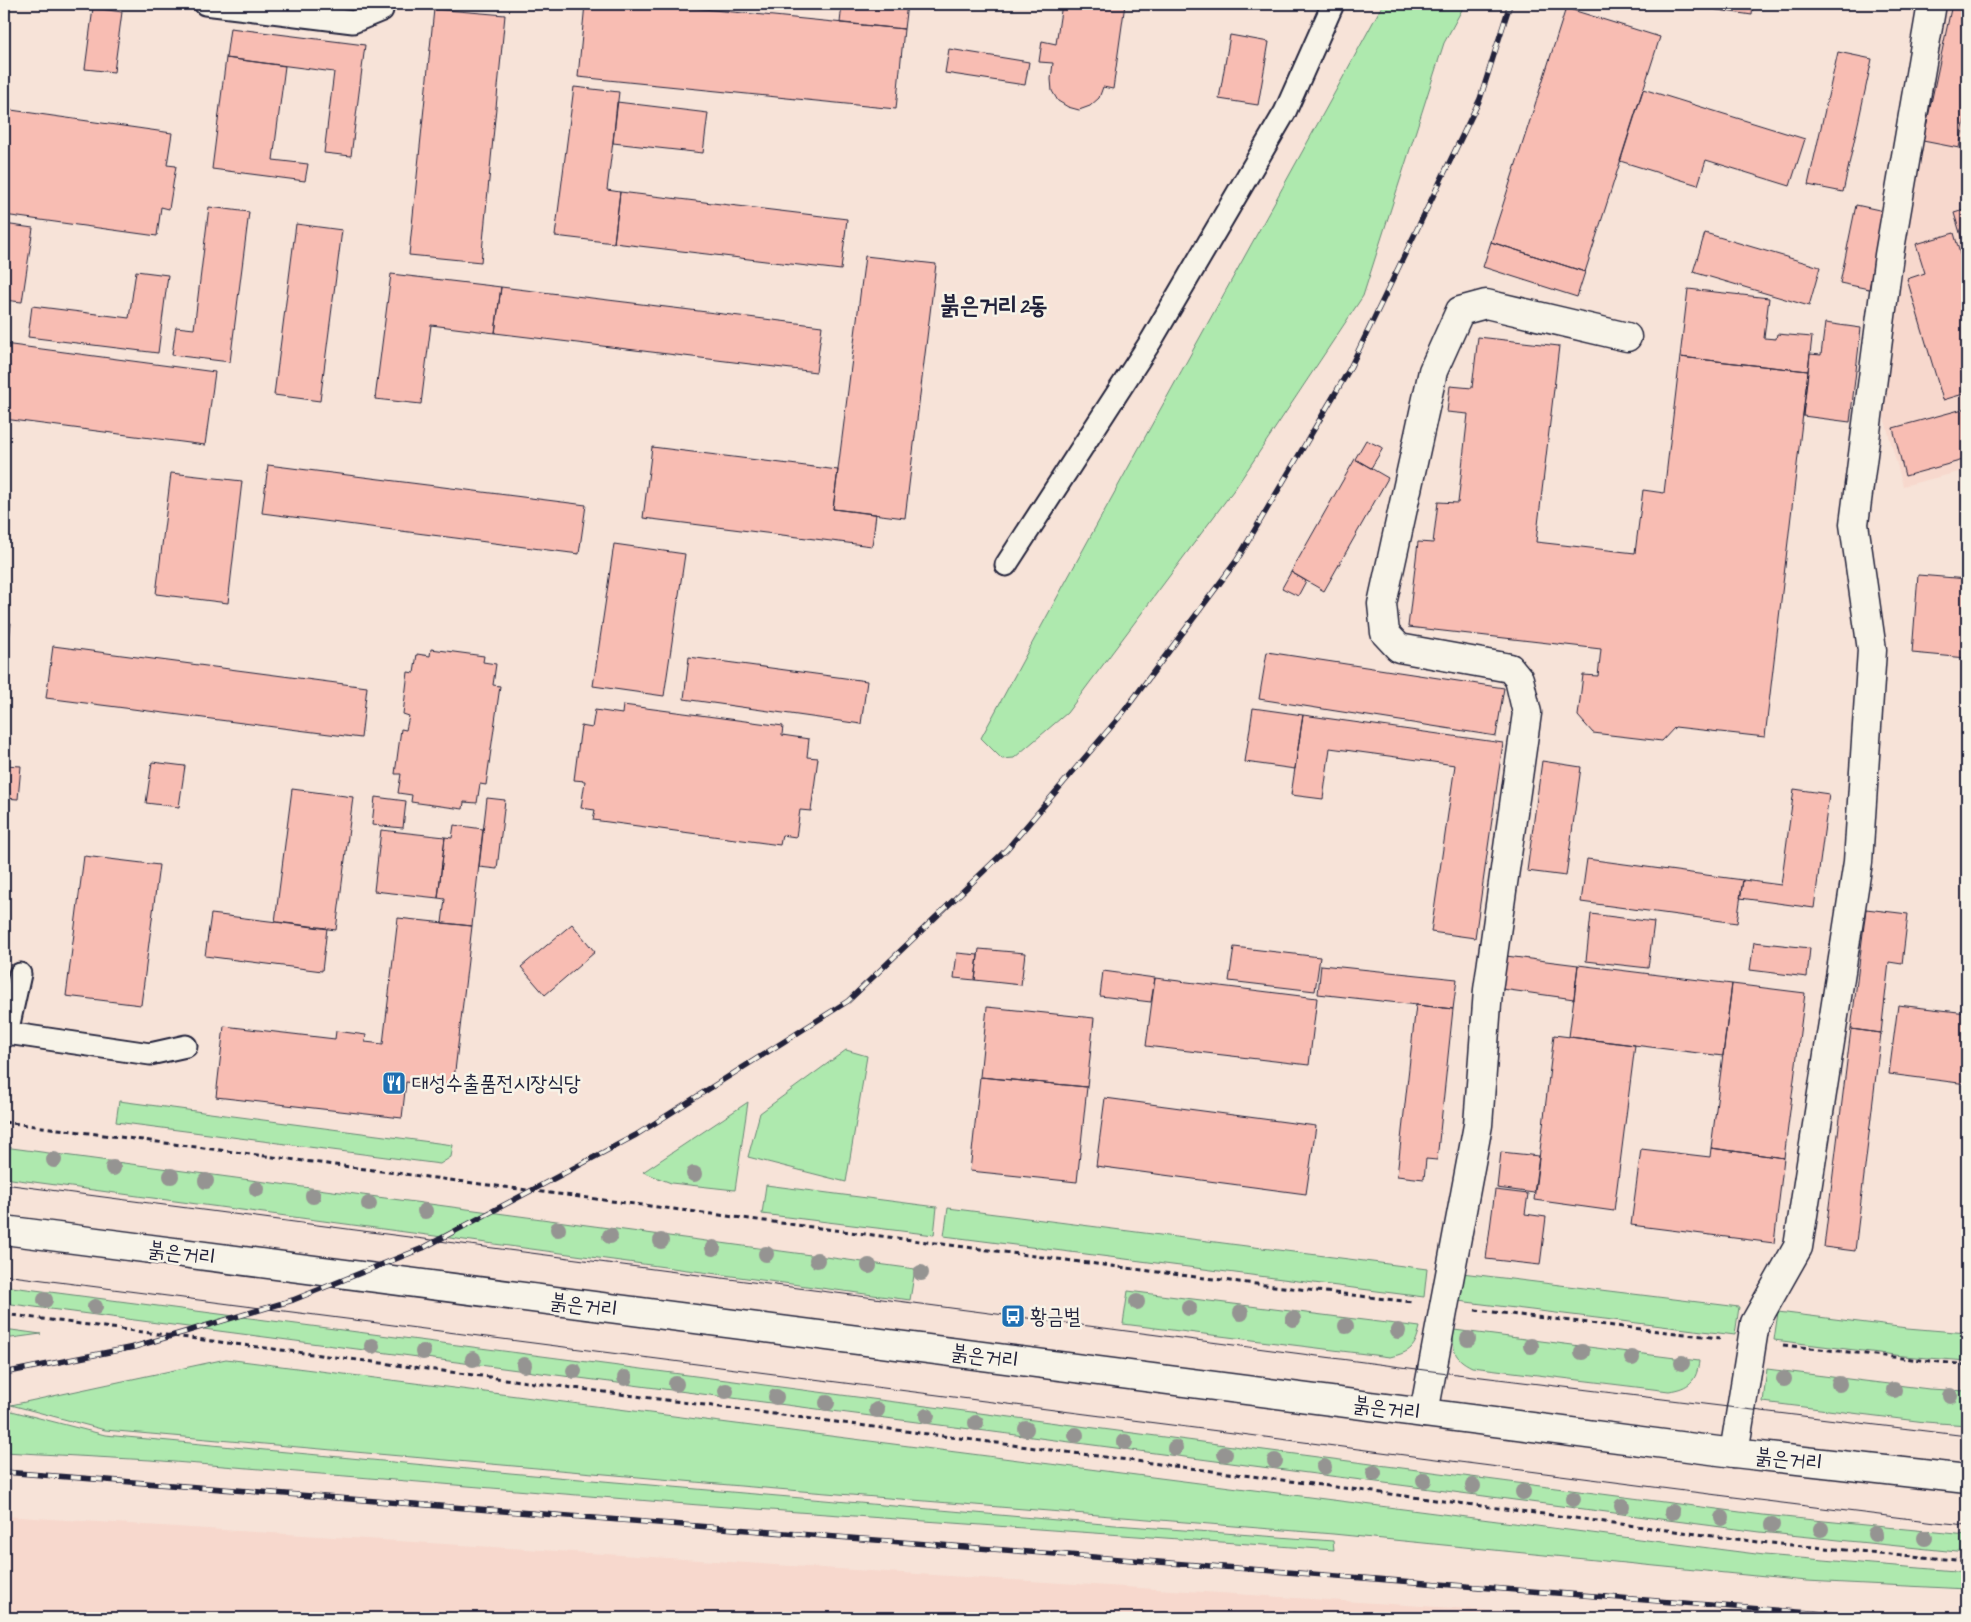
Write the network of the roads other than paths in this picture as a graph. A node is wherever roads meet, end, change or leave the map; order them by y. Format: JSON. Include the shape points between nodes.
{"nodes":[{"id":1,"x":205,"y":4,"type":"edge"},
{"id":2,"x":383,"y":4,"type":"edge"},
{"id":3,"x":1333,"y":4,"type":"edge"},
{"id":4,"x":1932,"y":4,"type":"edge"},
{"id":5,"x":1627,"y":337,"type":"dead end"},
{"id":6,"x":1006,"y":565,"type":"dead end"},
{"id":7,"x":20,"y":974,"type":"dead end"},
{"id":8,"x":5,"y":1035,"type":"edge"},
{"id":9,"x":186,"y":1046,"type":"dead end"},
{"id":10,"x":4,"y":1230,"type":"edge"},
{"id":11,"x":1424,"y":1413,"type":"junction"},
{"id":12,"x":1734,"y":1453,"type":"junction"},
{"id":13,"x":1967,"y":1479,"type":"edge"}],
"edges":[{"from":1,"to":2,"type":"lane","via":[[354,22],[382,10]]},
{"from":3,"to":6,"type":"lane","via":[[1285,112],[1151,341]]},
{"from":4,"to":12,"type":"street","via":[[1889,255],[1854,524],[1872,650],[1858,862],[1798,1247],[1755,1323]]},
{"from":5,"to":11,"type":"street","via":[[1486,304],[1460,311],[1433,371],[1382,604],[1385,633],[1399,648],[1510,668],[1520,679],[1527,714],[1488,990],[1478,1125]]},
{"from":7,"to":8,"type":"lane"},
{"from":8,"to":9,"type":"lane","via":[[150,1054]]},
{"from":10,"to":11,"type":"street","name":"붉은거리"},
{"from":11,"to":12,"type":"street","name":"붉은거리"},
{"from":12,"to":13,"type":"street","name":"붉은거리"}]}
